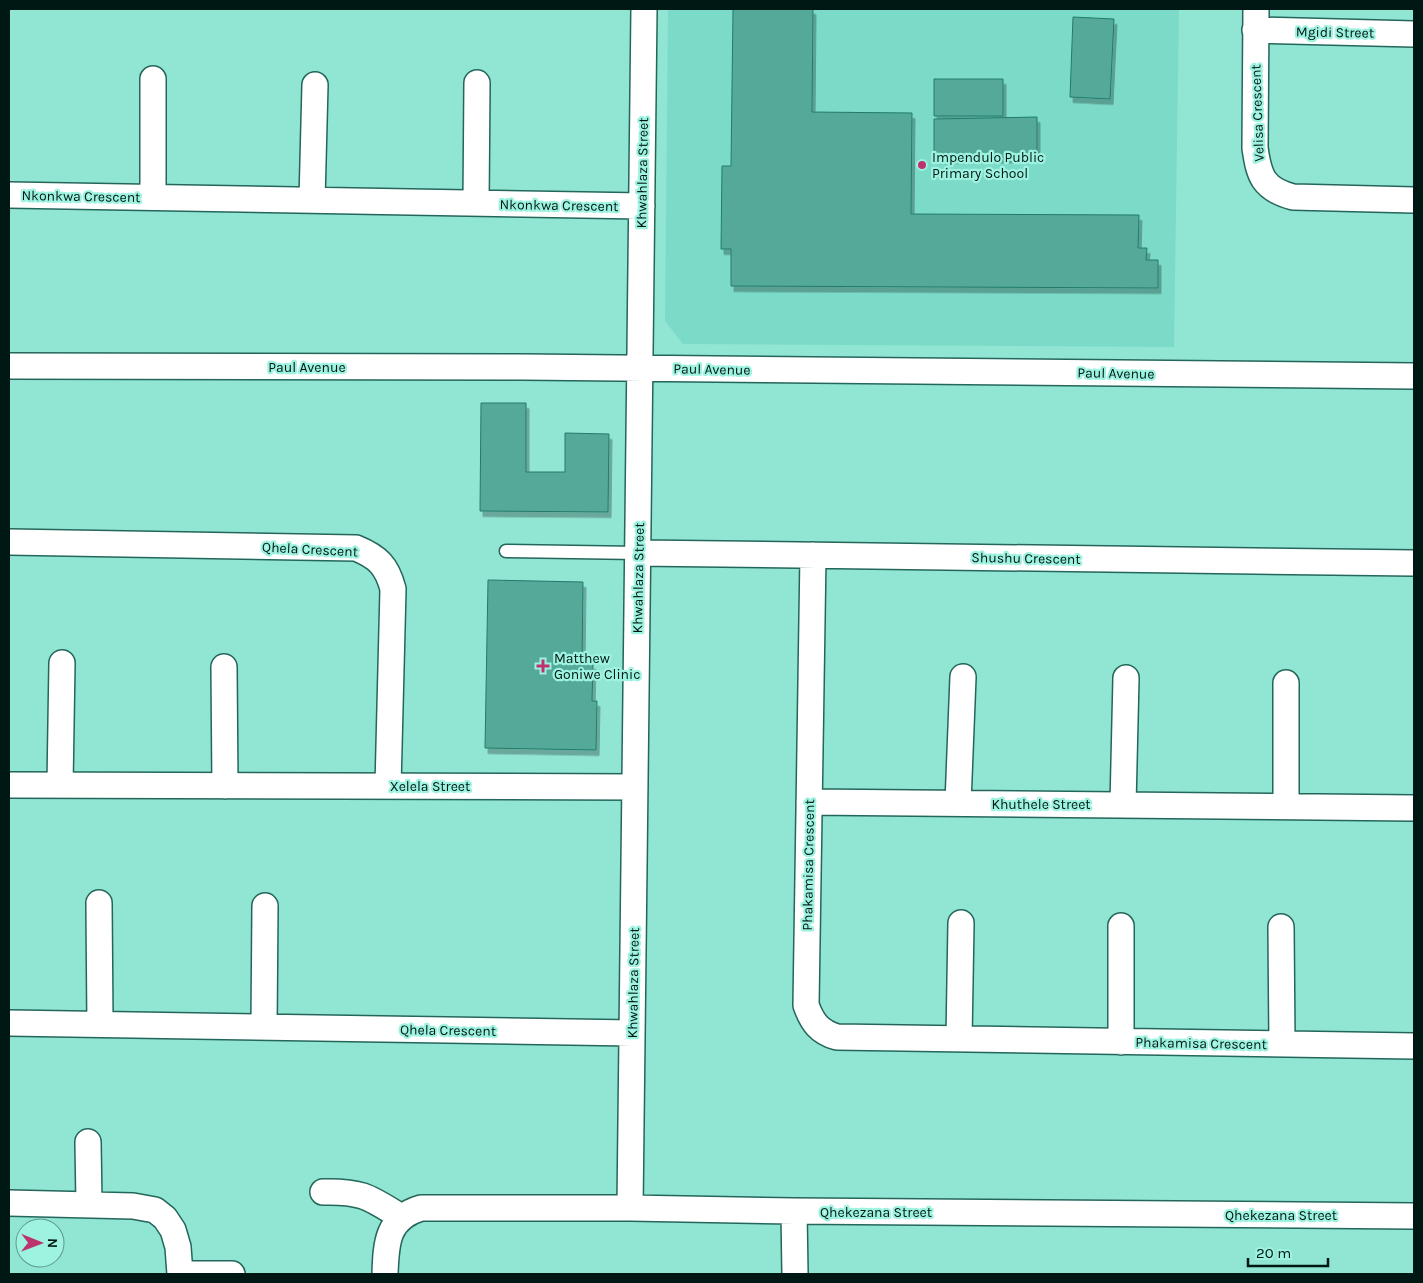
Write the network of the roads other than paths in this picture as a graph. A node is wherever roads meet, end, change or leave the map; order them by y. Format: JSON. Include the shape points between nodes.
{"nodes":[{"id":1,"x":644,"y":9,"type":"edge"},
{"id":2,"x":1256,"y":20,"type":"edge"},
{"id":3,"x":1414,"y":34,"type":"edge"},
{"id":4,"x":153,"y":79,"type":"dead end"},
{"id":5,"x":476,"y":83,"type":"dead end"},
{"id":6,"x":314,"y":85,"type":"dead end"},
{"id":7,"x":9,"y":195,"type":"edge"},
{"id":8,"x":153,"y":198,"type":"junction"},
{"id":9,"x":312,"y":200,"type":"junction"},
{"id":10,"x":1414,"y":200,"type":"edge"},
{"id":11,"x":476,"y":203,"type":"junction"},
{"id":12,"x":642,"y":206,"type":"junction"},
{"id":13,"x":9,"y":366,"type":"edge"},
{"id":14,"x":640,"y":369,"type":"junction"},
{"id":15,"x":1414,"y":376,"type":"edge"},
{"id":16,"x":9,"y":542,"type":"edge"},
{"id":17,"x":506,"y":551,"type":"dead end"},
{"id":18,"x":638,"y":552,"type":"junction"},
{"id":19,"x":813,"y":555,"type":"junction"},
{"id":20,"x":1414,"y":563,"type":"edge"},
{"id":21,"x":62,"y":663,"type":"dead end"},
{"id":22,"x":224,"y":667,"type":"dead end"},
{"id":23,"x":963,"y":677,"type":"dead end"},
{"id":24,"x":1126,"y":678,"type":"dead end"},
{"id":25,"x":1286,"y":683,"type":"dead end"},
{"id":26,"x":9,"y":785,"type":"edge"},
{"id":27,"x":60,"y":785,"type":"junction"},
{"id":28,"x":225,"y":786,"type":"junction"},
{"id":29,"x":388,"y":786,"type":"junction"},
{"id":30,"x":635,"y":787,"type":"junction"},
{"id":31,"x":809,"y":802,"type":"junction"},
{"id":32,"x":958,"y":803,"type":"junction"},
{"id":33,"x":1124,"y":805,"type":"junction"},
{"id":34,"x":1286,"y":806,"type":"junction"},
{"id":35,"x":1414,"y":808,"type":"edge"},
{"id":36,"x":100,"y":903,"type":"dead end"},
{"id":37,"x":264,"y":906,"type":"dead end"},
{"id":38,"x":961,"y":922,"type":"dead end"},
{"id":39,"x":1121,"y":926,"type":"dead end"},
{"id":40,"x":1281,"y":927,"type":"dead end"},
{"id":41,"x":9,"y":1022,"type":"edge"},
{"id":42,"x":100,"y":1024,"type":"junction"},
{"id":43,"x":264,"y":1027,"type":"junction"},
{"id":44,"x":632,"y":1033,"type":"junction"},
{"id":45,"x":959,"y":1040,"type":"junction"},
{"id":46,"x":1121,"y":1042,"type":"junction"},
{"id":47,"x":1282,"y":1044,"type":"junction"},
{"id":48,"x":1414,"y":1046,"type":"edge"},
{"id":49,"x":88,"y":1142,"type":"dead end"},
{"id":50,"x":323,"y":1192,"type":"dead end"},
{"id":51,"x":9,"y":1203,"type":"edge"},
{"id":52,"x":89,"y":1204,"type":"junction"},
{"id":53,"x":630,"y":1208,"type":"junction"},
{"id":54,"x":794,"y":1211,"type":"junction"},
{"id":55,"x":1414,"y":1216,"type":"edge"},
{"id":56,"x":400,"y":1217,"type":"junction"},
{"id":57,"x":180,"y":1274,"type":"edge"},
{"id":58,"x":232,"y":1274,"type":"edge"},
{"id":59,"x":385,"y":1274,"type":"edge"},
{"id":60,"x":795,"y":1274,"type":"edge"}],
"edges":[{"from":1,"to":12,"type":"street","name":"Khwahlaza Street"},
{"from":2,"to":3,"type":"street","name":"Mgidi Street"},
{"from":2,"to":10,"type":"street","name":"Velisa Crescent","via":[[1255,148],[1259,170],[1266,182],[1278,193],[1293,197]]},
{"from":4,"to":8,"type":"street","name":"Nkonkwa Crescent"},
{"from":5,"to":11,"type":"street"},
{"from":6,"to":9,"type":"street"},
{"from":7,"to":8,"type":"street","name":"Nkonkwa Crescent"},
{"from":8,"to":9,"type":"street","name":"Nkonkwa Crescent"},
{"from":9,"to":11,"type":"street","name":"Nkonkwa Crescent"},
{"from":11,"to":12,"type":"street","name":"Nkonkwa Crescent"},
{"from":12,"to":14,"type":"street","name":"Khwahlaza Street"},
{"from":13,"to":14,"type":"street","name":"Paul Avenue"},
{"from":14,"to":15,"type":"street","name":"Paul Avenue"},
{"from":14,"to":18,"type":"street","name":"Khwahlaza Street"},
{"from":16,"to":29,"type":"street","name":"Qhela Crescent","via":[[356,548],[370,553],[384,566],[393,589]]},
{"from":17,"to":18,"type":"lane"},
{"from":18,"to":19,"type":"street","name":"Shushu Crescent"},
{"from":18,"to":30,"type":"street","name":"Khwahlaza Street"},
{"from":19,"to":20,"type":"street","name":"Shushu Crescent"},
{"from":19,"to":31,"type":"street","name":"Phakamisa Crescent"},
{"from":21,"to":27,"type":"street"},
{"from":22,"to":28,"type":"street"},
{"from":23,"to":32,"type":"street"},
{"from":24,"to":33,"type":"street"},
{"from":25,"to":34,"type":"street"},
{"from":26,"to":27,"type":"street","name":"Xelela Street"},
{"from":27,"to":28,"type":"street","name":"Xelela Street"},
{"from":28,"to":29,"type":"street","name":"Xelela Street"},
{"from":29,"to":30,"type":"street","name":"Xelela Street"},
{"from":30,"to":44,"type":"street","name":"Khwahlaza Street"},
{"from":31,"to":32,"type":"street","name":"Khuthele Street"},
{"from":31,"to":45,"type":"street","name":"Phakamisa Crescent","via":[[806,1005],[810,1018],[819,1029],[837,1037]]},
{"from":32,"to":33,"type":"street","name":"Khuthele Street"},
{"from":33,"to":34,"type":"street","name":"Khuthele Street"},
{"from":34,"to":35,"type":"street","name":"Khuthele Street"},
{"from":36,"to":42,"type":"street"},
{"from":37,"to":43,"type":"street"},
{"from":38,"to":45,"type":"street"},
{"from":39,"to":46,"type":"street","name":"Phakamisa Crescent"},
{"from":40,"to":47,"type":"street","name":"Phakamisa Crescent"},
{"from":41,"to":42,"type":"street","name":"Qhela Crescent"},
{"from":42,"to":43,"type":"street","name":"Qhela Crescent"},
{"from":43,"to":44,"type":"street","name":"Qhela Crescent"},
{"from":44,"to":53,"type":"street","name":"Khwahlaza Street"},
{"from":45,"to":46,"type":"street","name":"Phakamisa Crescent"},
{"from":46,"to":47,"type":"street","name":"Phakamisa Crescent"},
{"from":47,"to":48,"type":"street","name":"Phakamisa Crescent"},
{"from":49,"to":52,"type":"street"},
{"from":50,"to":56,"type":"street","via":[[341,1191],[365,1196]]},
{"from":51,"to":52,"type":"street"},
{"from":52,"to":57,"type":"street","via":[[155,1210],[173,1230]]},
{"from":53,"to":54,"type":"street","name":"Qhekezana Street"},
{"from":53,"to":56,"type":"street","name":"Qhekezana Street","via":[[436,1207],[410,1211]]},
{"from":54,"to":55,"type":"street","name":"Qhekezana Street"},
{"from":54,"to":60,"type":"street"},
{"from":56,"to":59,"type":"street","via":[[388,1240]]},
{"from":57,"to":58,"type":"street"}]}
